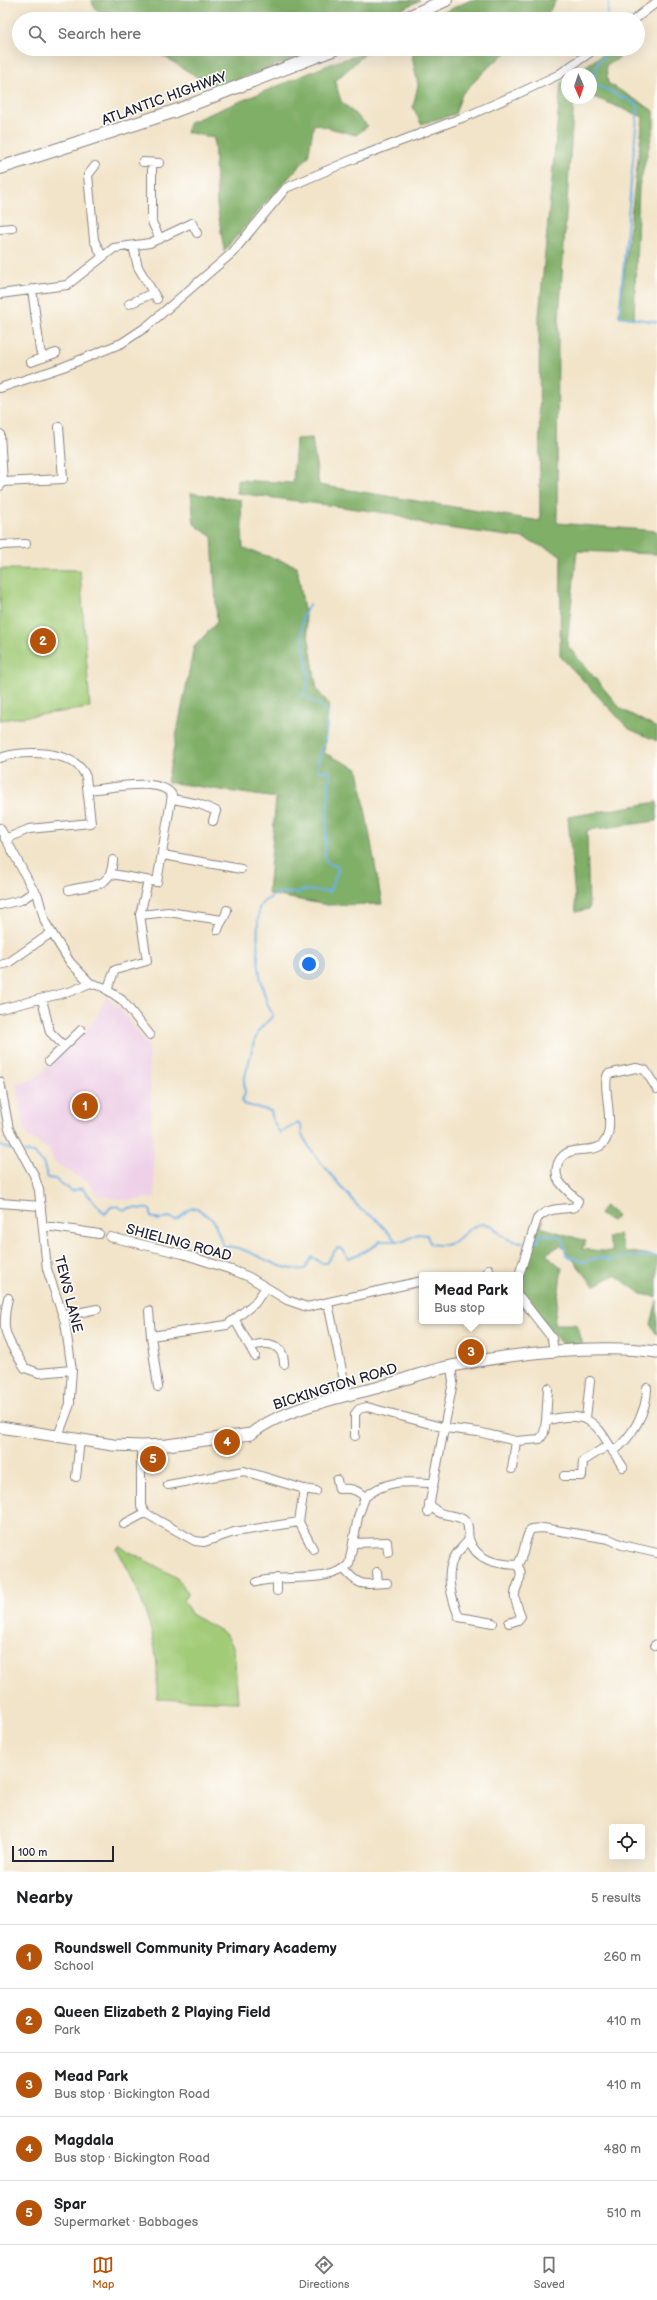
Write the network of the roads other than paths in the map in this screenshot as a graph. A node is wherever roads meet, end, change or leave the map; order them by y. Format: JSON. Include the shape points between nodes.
{"nodes":[{"id":1,"x":446,"y":0,"type":"edge"},
{"id":2,"x":657,"y":2,"type":"edge"},
{"id":3,"x":419,"y":12,"type":"edge"},
{"id":4,"x":644,"y":12,"type":"edge"},
{"id":5,"x":317,"y":56,"type":"edge"},
{"id":6,"x":585,"y":56,"type":"edge"},
{"id":7,"x":143,"y":162,"type":"dead end"},
{"id":8,"x":95,"y":166,"type":"dead end"},
{"id":9,"x":0,"y":168,"type":"edge"},
{"id":10,"x":12,"y":228,"type":"dead end"},
{"id":11,"x":0,"y":230,"type":"edge"},
{"id":12,"x":197,"y":233,"type":"dead end"},
{"id":13,"x":160,"y":239,"type":"junction"},
{"id":14,"x":133,"y":246,"type":"junction"},
{"id":15,"x":102,"y":256,"type":"junction"},
{"id":16,"x":32,"y":289,"type":"junction"},
{"id":17,"x":0,"y":294,"type":"edge"},
{"id":18,"x":129,"y":304,"type":"dead end"},
{"id":19,"x":56,"y":353,"type":"dead end"},
{"id":20,"x":43,"y":358,"type":"junction"},
{"id":21,"x":31,"y":362,"type":"dead end"},
{"id":22,"x":0,"y":388,"type":"edge"},
{"id":23,"x":59,"y":427,"type":"dead end"},
{"id":24,"x":0,"y":434,"type":"edge"},
{"id":25,"x":2,"y":484,"type":"edge"},
{"id":26,"x":26,"y":544,"type":"dead end"},
{"id":27,"x":0,"y":545,"type":"edge"},
{"id":28,"x":0,"y":758,"type":"edge"},
{"id":29,"x":88,"y":790,"type":"junction"},
{"id":30,"x":173,"y":799,"type":"junction"},
{"id":31,"x":213,"y":821,"type":"dead end"},
{"id":32,"x":0,"y":828,"type":"edge"},
{"id":33,"x":5,"y":839,"type":"junction"},
{"id":34,"x":163,"y":855,"type":"junction"},
{"id":35,"x":113,"y":860,"type":"dead end"},
{"id":36,"x":241,"y":869,"type":"dead end"},
{"id":37,"x":112,"y":874,"type":"junction"},
{"id":38,"x":148,"y":882,"type":"junction"},
{"id":39,"x":69,"y":890,"type":"dead end"},
{"id":40,"x":35,"y":891,"type":"junction"},
{"id":41,"x":0,"y":905,"type":"edge"},
{"id":42,"x":227,"y":910,"type":"dead end"},
{"id":43,"x":140,"y":915,"type":"junction"},
{"id":44,"x":222,"y":920,"type":"junction"},
{"id":45,"x":218,"y":930,"type":"dead end"},
{"id":46,"x":51,"y":933,"type":"junction"},
{"id":47,"x":0,"y":965,"type":"edge"},
{"id":48,"x":90,"y":983,"type":"junction"},
{"id":49,"x":107,"y":990,"type":"junction"},
{"id":50,"x":42,"y":999,"type":"junction"},
{"id":51,"x":0,"y":1009,"type":"edge"},
{"id":52,"x":81,"y":1030,"type":"dead end"},
{"id":53,"x":150,"y":1035,"type":"dead end"},
{"id":54,"x":64,"y":1046,"type":"junction"},
{"id":55,"x":49,"y":1061,"type":"dead end"},
{"id":56,"x":0,"y":1082,"type":"edge"},
{"id":57,"x":657,"y":1089,"type":"edge"},
{"id":58,"x":2,"y":1101,"type":"edge"},
{"id":59,"x":0,"y":1203,"type":"edge"},
{"id":60,"x":41,"y":1206,"type":"junction"},
{"id":61,"x":43,"y":1227,"type":"junction"},
{"id":62,"x":100,"y":1234,"type":"dead end"},
{"id":63,"x":110,"y":1237,"type":"dead end"},
{"id":64,"x":520,"y":1272,"type":"edge"},
{"id":65,"x":419,"y":1282,"type":"edge"},
{"id":66,"x":266,"y":1287,"type":"junction"},
{"id":67,"x":8,"y":1298,"type":"dead end"},
{"id":68,"x":523,"y":1301,"type":"edge"},
{"id":69,"x":328,"y":1303,"type":"junction"},
{"id":70,"x":97,"y":1309,"type":"dead end"},
{"id":71,"x":149,"y":1311,"type":"dead end"},
{"id":72,"x":63,"y":1316,"type":"junction"},
{"id":73,"x":235,"y":1320,"type":"junction"},
{"id":74,"x":151,"y":1336,"type":"junction"},
{"id":75,"x":250,"y":1347,"type":"junction"},
{"id":76,"x":657,"y":1352,"type":"edge"},
{"id":77,"x":554,"y":1353,"type":"junction"},
{"id":78,"x":254,"y":1356,"type":"dead end"},
{"id":79,"x":287,"y":1359,"type":"dead end"},
{"id":80,"x":451,"y":1366,"type":"junction"},
{"id":81,"x":72,"y":1370,"type":"junction"},
{"id":82,"x":590,"y":1380,"type":"dead end"},
{"id":83,"x":158,"y":1387,"type":"dead end"},
{"id":84,"x":548,"y":1388,"type":"dead end"},
{"id":85,"x":648,"y":1388,"type":"dead end"},
{"id":86,"x":347,"y":1395,"type":"junction"},
{"id":87,"x":586,"y":1418,"type":"junction"},
{"id":88,"x":546,"y":1421,"type":"junction"},
{"id":89,"x":0,"y":1427,"type":"edge"},
{"id":90,"x":445,"y":1428,"type":"junction"},
{"id":91,"x":58,"y":1436,"type":"junction"},
{"id":92,"x":355,"y":1436,"type":"dead end"},
{"id":93,"x":80,"y":1440,"type":"junction"},
{"id":94,"x":516,"y":1441,"type":"junction"},
{"id":95,"x":140,"y":1446,"type":"junction"},
{"id":96,"x":611,"y":1449,"type":"junction"},
{"id":97,"x":623,"y":1467,"type":"dead end"},
{"id":98,"x":512,"y":1469,"type":"dead end"},
{"id":99,"x":564,"y":1476,"type":"dead end"},
{"id":100,"x":76,"y":1477,"type":"dead end"},
{"id":101,"x":337,"y":1480,"type":"dead end"},
{"id":102,"x":432,"y":1483,"type":"junction"},
{"id":103,"x":168,"y":1485,"type":"dead end"},
{"id":104,"x":304,"y":1489,"type":"junction"},
{"id":105,"x":316,"y":1491,"type":"dead end"},
{"id":106,"x":365,"y":1497,"type":"junction"},
{"id":107,"x":145,"y":1513,"type":"junction"},
{"id":108,"x":299,"y":1522,"type":"junction"},
{"id":109,"x":124,"y":1524,"type":"dead end"},
{"id":110,"x":469,"y":1539,"type":"junction"},
{"id":111,"x":354,"y":1543,"type":"junction"},
{"id":112,"x":313,"y":1548,"type":"dead end"},
{"id":113,"x":388,"y":1552,"type":"dead end"},
{"id":114,"x":657,"y":1553,"type":"edge"},
{"id":115,"x":517,"y":1566,"type":"junction"},
{"id":116,"x":344,"y":1569,"type":"junction"},
{"id":117,"x":377,"y":1572,"type":"dead end"},
{"id":118,"x":277,"y":1578,"type":"junction"},
{"id":119,"x":258,"y":1582,"type":"dead end"},
{"id":120,"x":378,"y":1583,"type":"junction"},
{"id":121,"x":387,"y":1583,"type":"dead end"},
{"id":122,"x":278,"y":1591,"type":"dead end"},
{"id":123,"x":493,"y":1623,"type":"dead end"},
{"id":124,"x":508,"y":1623,"type":"dead end"}],
"edges":[{"from":1,"to":3,"type":"highway"},
{"from":2,"to":4,"type":"street"},
{"from":5,"to":9,"type":"highway","name":"ATLANTIC HIGHWAY","via":[[175,112]]},
{"from":6,"to":22,"type":"street","via":[[558,75],[472,114],[286,188],[232,253],[146,327],[116,345],[63,367]]},
{"from":7,"to":13,"type":"street","via":[[156,163],[152,222]]},
{"from":8,"to":15,"type":"street","via":[[88,175],[94,240]]},
{"from":10,"to":11,"type":"street"},
{"from":12,"to":13,"type":"street","via":[[192,223]]},
{"from":13,"to":14,"type":"street"},
{"from":14,"to":15,"type":"street","via":[[114,248]]},
{"from":14,"to":18,"type":"street","via":[[138,267],[155,296]]},
{"from":15,"to":16,"type":"street","via":[[67,285]]},
{"from":16,"to":17,"type":"street"},
{"from":16,"to":20,"type":"street"},
{"from":19,"to":20,"type":"street"},
{"from":20,"to":21,"type":"street"},
{"from":23,"to":25,"type":"street","via":[[62,479]]},
{"from":24,"to":25,"type":"street"},
{"from":26,"to":27,"type":"street"},
{"from":28,"to":29,"type":"street","via":[[31,753],[75,762],[84,771]]},
{"from":29,"to":30,"type":"street","via":[[131,785],[149,786],[171,792]]},
{"from":29,"to":33,"type":"street","via":[[91,823],[29,829]]},
{"from":30,"to":31,"type":"street","via":[[199,804],[216,811]]},
{"from":30,"to":34,"type":"street"},
{"from":32,"to":33,"type":"street"},
{"from":33,"to":40,"type":"street"},
{"from":34,"to":36,"type":"street"},
{"from":34,"to":38,"type":"street","via":[[157,882]]},
{"from":35,"to":37,"type":"street"},
{"from":37,"to":38,"type":"street"},
{"from":37,"to":39,"type":"street","via":[[106,882]]},
{"from":38,"to":43,"type":"street"},
{"from":40,"to":41,"type":"street","via":[[22,900]]},
{"from":40,"to":46,"type":"street"},
{"from":42,"to":44,"type":"street","via":[[226,917]]},
{"from":43,"to":44,"type":"street","via":[[168,912]]},
{"from":43,"to":49,"type":"street","via":[[147,961],[115,970]]},
{"from":44,"to":45,"type":"street"},
{"from":46,"to":47,"type":"street","via":[[8,963]]},
{"from":46,"to":48,"type":"street","via":[[79,973]]},
{"from":48,"to":49,"type":"street"},
{"from":48,"to":50,"type":"street"},
{"from":49,"to":53,"type":"street","via":[[122,1000]]},
{"from":50,"to":51,"type":"street"},
{"from":50,"to":54,"type":"street","via":[[50,1032]]},
{"from":52,"to":54,"type":"street"},
{"from":54,"to":55,"type":"street"},
{"from":56,"to":58,"type":"street","name":"TEWS LANE"},
{"from":57,"to":64,"type":"street","via":[[645,1070],[636,1068],[608,1074],[606,1078],[610,1124],[604,1144],[592,1149],[564,1153],[556,1167],[559,1181],[578,1202],[577,1205],[542,1214],[532,1231]]},
{"from":58,"to":60,"type":"street","name":"TEWS LANE","via":[[9,1129],[34,1175]]},
{"from":59,"to":60,"type":"street"},
{"from":60,"to":61,"type":"street","name":"TEWS LANE"},
{"from":61,"to":62,"type":"street"},
{"from":61,"to":72,"type":"street","name":"TEWS LANE","via":[[47,1269]]},
{"from":63,"to":66,"type":"street","name":"SHIELING ROAD","via":[[183,1254],[232,1270]]},
{"from":65,"to":69,"type":"street","name":"SHIELING ROAD"},
{"from":66,"to":69,"type":"street","name":"SHIELING ROAD","via":[[299,1305],[307,1307]]},
{"from":66,"to":73,"type":"street","via":[[255,1303]]},
{"from":67,"to":81,"type":"street","via":[[2,1316],[2,1331],[25,1368],[39,1373]]},
{"from":68,"to":77,"type":"street","via":[[552,1338]]},
{"from":69,"to":86,"type":"street"},
{"from":70,"to":72,"type":"street"},
{"from":71,"to":74,"type":"street"},
{"from":72,"to":81,"type":"street","name":"TEWS LANE"},
{"from":73,"to":74,"type":"street","via":[[220,1327]]},
{"from":73,"to":75,"type":"street"},
{"from":74,"to":83,"type":"street"},
{"from":75,"to":78,"type":"street"},
{"from":75,"to":79,"type":"street","via":[[259,1343],[269,1344],[282,1351]]},
{"from":76,"to":77,"type":"main road","name":"BICKINGTON ROAD","via":[[620,1349]]},
{"from":77,"to":80,"type":"main road","name":"BICKINGTON ROAD"},
{"from":80,"to":86,"type":"main road","name":"BICKINGTON ROAD"},
{"from":80,"to":90,"type":"street","via":[[453,1382]]},
{"from":81,"to":91,"type":"street","name":"TEWS LANE","via":[[70,1404]]},
{"from":82,"to":87,"type":"street"},
{"from":84,"to":88,"type":"street"},
{"from":85,"to":96,"type":"street","via":[[647,1403],[626,1442]]},
{"from":86,"to":95,"type":"main road","name":"BICKINGTON ROAD","via":[[281,1417],[260,1426],[251,1434]]},
{"from":87,"to":88,"type":"street","via":[[559,1417]]},
{"from":87,"to":96,"type":"street","via":[[594,1422]]},
{"from":88,"to":94,"type":"street","via":[[540,1439]]},
{"from":89,"to":91,"type":"main road","name":"BICKINGTON ROAD"},
{"from":90,"to":92,"type":"street","via":[[366,1407],[359,1409],[355,1414]]},
{"from":90,"to":94,"type":"street","via":[[478,1432]]},
{"from":90,"to":102,"type":"street"},
{"from":91,"to":93,"type":"main road","name":"BICKINGTON ROAD"},
{"from":93,"to":95,"type":"main road","name":"BICKINGTON ROAD"},
{"from":93,"to":100,"type":"street"},
{"from":94,"to":98,"type":"street"},
{"from":95,"to":107,"type":"street","via":[[141,1506]]},
{"from":96,"to":97,"type":"street"},
{"from":96,"to":99,"type":"street","via":[[583,1461],[582,1476]]},
{"from":101,"to":106,"type":"street","via":[[335,1489],[358,1490]]},
{"from":102,"to":106,"type":"street","via":[[386,1484]]},
{"from":102,"to":110,"type":"street","via":[[428,1507],[446,1516],[457,1516],[465,1521]]},
{"from":103,"to":104,"type":"street","via":[[244,1471]]},
{"from":104,"to":105,"type":"street"},
{"from":104,"to":108,"type":"street"},
{"from":106,"to":111,"type":"street","via":[[358,1516]]},
{"from":107,"to":108,"type":"street","via":[[195,1541],[204,1542],[234,1532]]},
{"from":107,"to":109,"type":"street"},
{"from":108,"to":112,"type":"street"},
{"from":110,"to":115,"type":"street","via":[[481,1557],[490,1562]]},
{"from":110,"to":123,"type":"street","via":[[454,1558],[450,1572],[451,1594],[459,1617]]},
{"from":111,"to":113,"type":"street","via":[[387,1542]]},
{"from":111,"to":116,"type":"street"},
{"from":114,"to":115,"type":"street","via":[[622,1545],[609,1539],[542,1528],[531,1529],[522,1559]]},
{"from":115,"to":124,"type":"street","via":[[520,1570],[520,1582],[515,1590],[515,1598],[520,1616],[518,1620]]},
{"from":116,"to":118,"type":"street","via":[[329,1575]]},
{"from":116,"to":120,"type":"street","via":[[359,1584]]},
{"from":117,"to":120,"type":"street"},
{"from":118,"to":119,"type":"street"},
{"from":118,"to":122,"type":"street"},
{"from":120,"to":121,"type":"street"}]}
